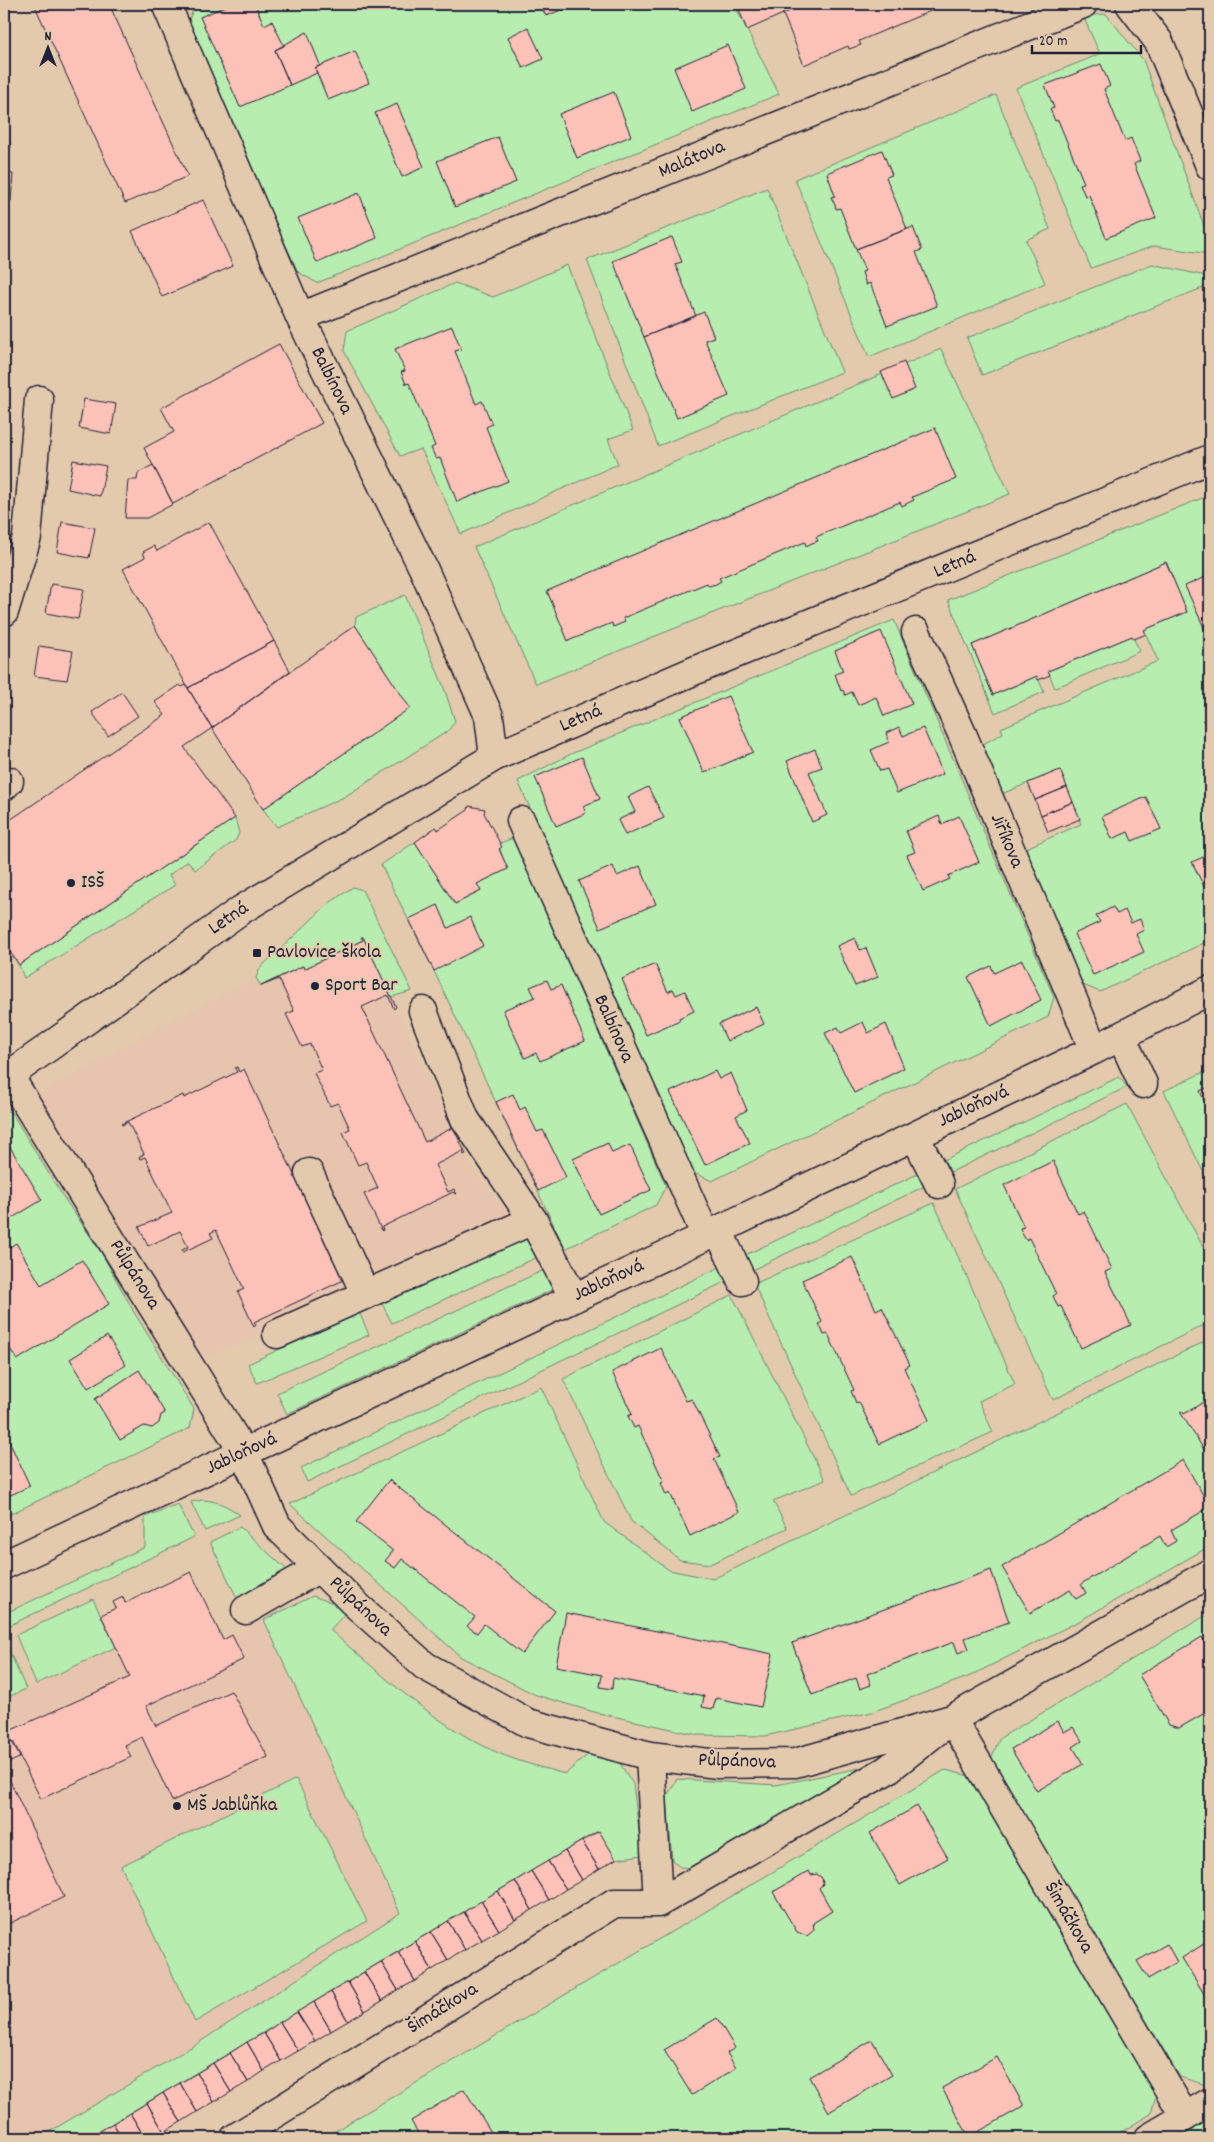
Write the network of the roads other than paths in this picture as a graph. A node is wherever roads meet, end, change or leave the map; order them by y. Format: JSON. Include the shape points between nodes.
{"nodes":[{"id":1,"x":166,"y":4,"type":"edge"},
{"id":2,"x":1083,"y":4,"type":"edge"},
{"id":3,"x":1130,"y":4,"type":"edge"},
{"id":4,"x":1210,"y":166,"type":"edge"},
{"id":5,"x":300,"y":317,"type":"junction"},
{"id":6,"x":39,"y":400,"type":"dead end"},
{"id":7,"x":1210,"y":459,"type":"edge"},
{"id":8,"x":4,"y":612,"type":"edge"},
{"id":9,"x":916,"y":632,"type":"dead end"},
{"id":10,"x":494,"y":757,"type":"junction"},
{"id":11,"x":521,"y":821,"type":"dead end"},
{"id":12,"x":1210,"y":990,"type":"edge"},
{"id":13,"x":423,"y":1010,"type":"dead end"},
{"id":14,"x":1121,"y":1036,"type":"junction"},
{"id":15,"x":1094,"y":1050,"type":"junction"},
{"id":16,"x":5,"y":1074,"type":"edge"},
{"id":17,"x":1143,"y":1084,"type":"dead end"},
{"id":18,"x":915,"y":1136,"type":"junction"},
{"id":19,"x":309,"y":1173,"type":"dead end"},
{"id":20,"x":939,"y":1184,"type":"dead end"},
{"id":21,"x":533,"y":1220,"type":"junction"},
{"id":22,"x":712,"y":1233,"type":"junction"},
{"id":23,"x":742,"y":1281,"type":"dead end"},
{"id":24,"x":366,"y":1295,"type":"junction"},
{"id":25,"x":574,"y":1298,"type":"junction"},
{"id":26,"x":277,"y":1334,"type":"dead end"},
{"id":27,"x":244,"y":1453,"type":"junction"},
{"id":28,"x":4,"y":1566,"type":"edge"},
{"id":29,"x":319,"y":1568,"type":"junction"},
{"id":30,"x":1210,"y":1573,"type":"edge"},
{"id":31,"x":246,"y":1610,"type":"dead end"},
{"id":32,"x":952,"y":1719,"type":"junction"},
{"id":33,"x":650,"y":1756,"type":"junction"},
{"id":34,"x":658,"y":1903,"type":"junction"},
{"id":35,"x":1210,"y":2102,"type":"edge"},
{"id":36,"x":1185,"y":2117,"type":"junction"},
{"id":37,"x":235,"y":2138,"type":"edge"},
{"id":38,"x":1149,"y":2138,"type":"edge"}],
"edges":[{"from":1,"to":5,"type":"street","name":"Balbínova"},
{"from":2,"to":5,"type":"street","name":"Malátova"},
{"from":3,"to":4,"type":"street","via":[[1159,42]]},
{"from":5,"to":10,"type":"street","name":"Balbínova","via":[[424,570],[489,716]]},
{"from":6,"to":8,"type":"street","via":[[27,537]]},
{"from":7,"to":10,"type":"street","name":"Letná","via":[[696,670]]},
{"from":9,"to":15,"type":"street","name":"Jiříkova"},
{"from":10,"to":16,"type":"street","name":"Letná","via":[[241,910]]},
{"from":11,"to":22,"type":"street","name":"Balbínova"},
{"from":12,"to":14,"type":"street","name":"Jabloňová"},
{"from":13,"to":21,"type":"street","via":[[465,1119]]},
{"from":14,"to":15,"type":"street","name":"Jabloňová"},
{"from":14,"to":17,"type":"street"},
{"from":15,"to":18,"type":"street","name":"Jabloňová"},
{"from":16,"to":27,"type":"street","name":"Půlpánova"},
{"from":18,"to":20,"type":"street"},
{"from":18,"to":22,"type":"street","name":"Jabloňová"},
{"from":19,"to":24,"type":"street"},
{"from":21,"to":24,"type":"street"},
{"from":21,"to":25,"type":"street"},
{"from":22,"to":23,"type":"street","name":"Balbínova"},
{"from":22,"to":25,"type":"street","name":"Jabloňová"},
{"from":24,"to":26,"type":"street"},
{"from":25,"to":27,"type":"street","name":"Jabloňová"},
{"from":27,"to":28,"type":"street","name":"Jabloňová"},
{"from":27,"to":29,"type":"street","name":"Půlpánova","via":[[277,1526]]},
{"from":29,"to":31,"type":"street"},
{"from":29,"to":33,"type":"street","name":"Půlpánova","via":[[424,1666],[528,1723]]},
{"from":30,"to":32,"type":"street"},
{"from":32,"to":33,"type":"street","name":"Půlpánova","via":[[795,1763],[718,1764]]},
{"from":32,"to":34,"type":"street","via":[[887,1770]]},
{"from":32,"to":36,"type":"street","name":"Šimáčkova"},
{"from":33,"to":34,"type":"street"},
{"from":34,"to":37,"type":"street","name":"Šimáčkova","via":[[614,1903]]},
{"from":35,"to":36,"type":"street"},
{"from":36,"to":38,"type":"street"}]}
